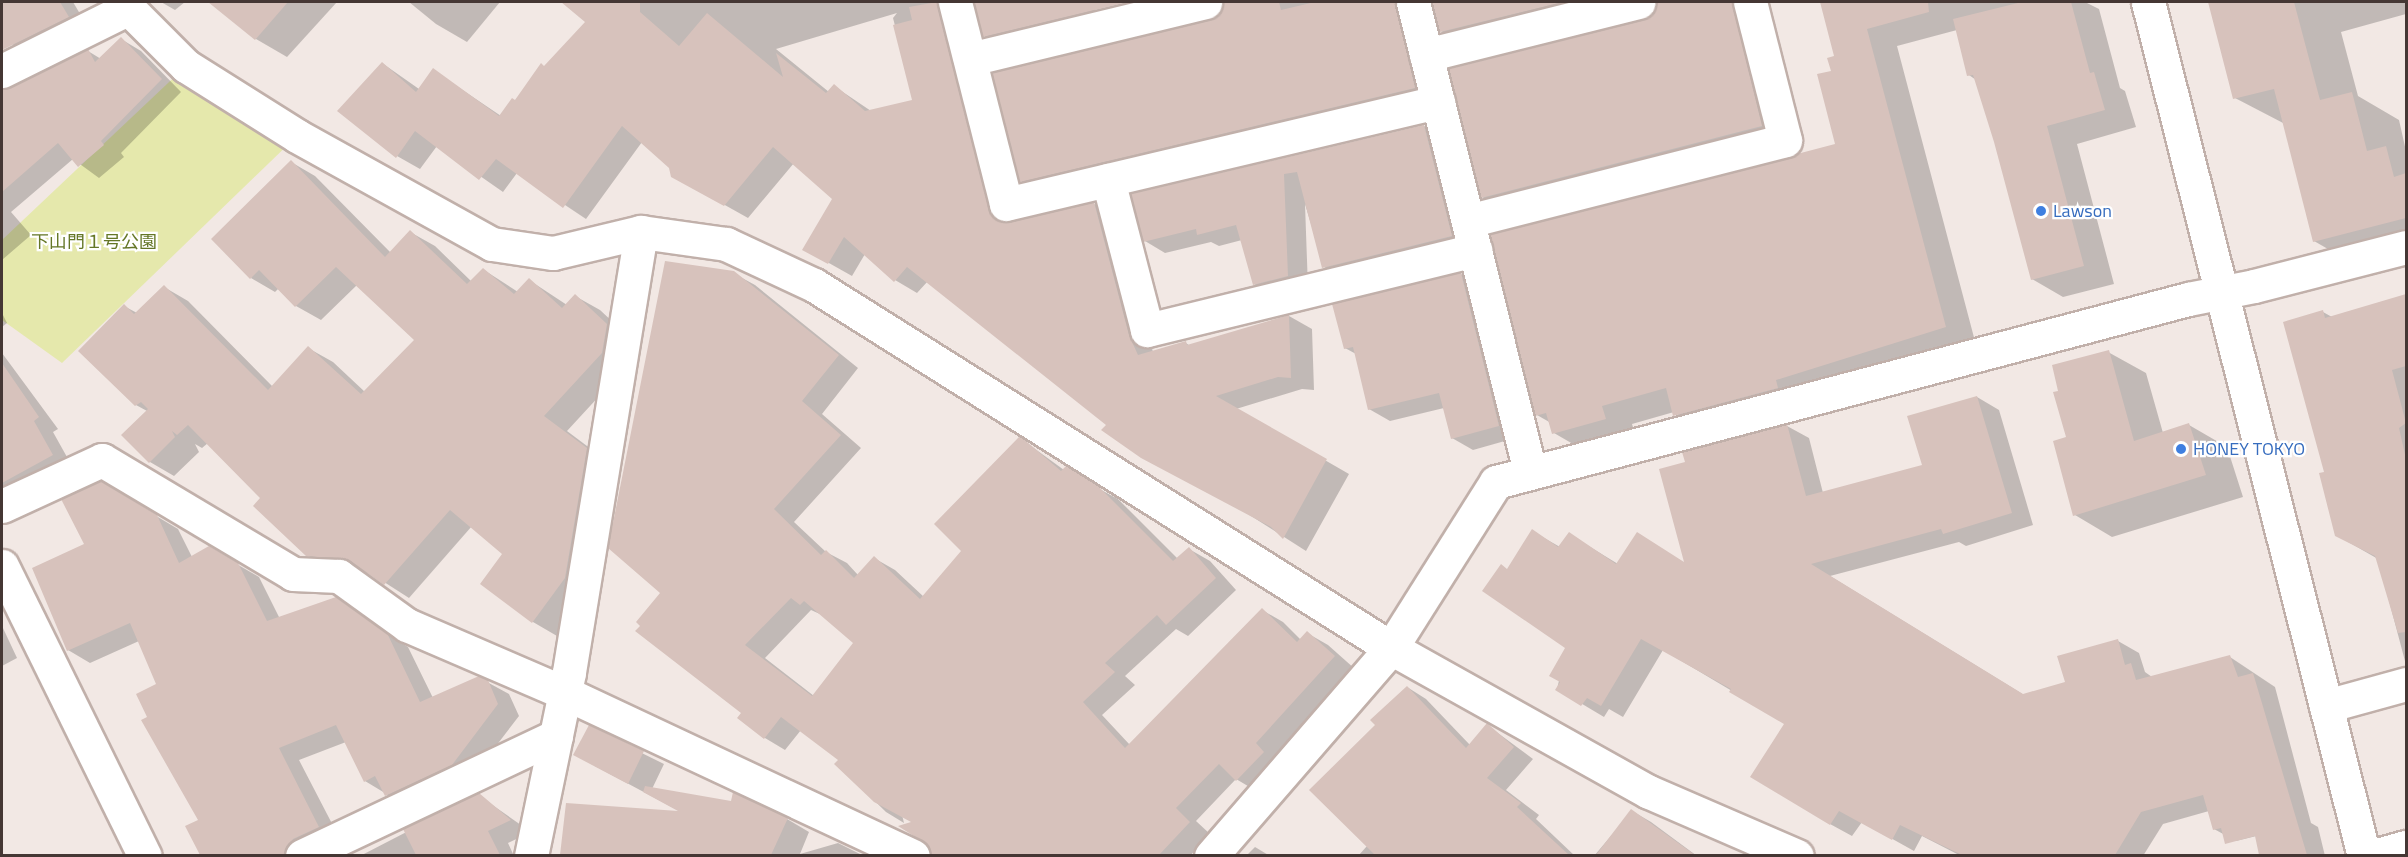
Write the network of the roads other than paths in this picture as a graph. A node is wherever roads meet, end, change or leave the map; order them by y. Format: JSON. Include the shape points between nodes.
{"nodes":[{"id":1,"x":955,"y":2,"type":"edge"},
{"id":2,"x":1205,"y":2,"type":"edge"},
{"id":3,"x":1413,"y":2,"type":"edge"},
{"id":4,"x":1639,"y":2,"type":"edge"},
{"id":5,"x":1750,"y":2,"type":"edge"},
{"id":6,"x":2148,"y":2,"type":"edge"},
{"id":7,"x":126,"y":5,"type":"edge"},
{"id":8,"x":1426,"y":55,"type":"junction"},
{"id":9,"x":970,"y":59,"type":"junction"},
{"id":10,"x":2,"y":71,"type":"edge"},
{"id":11,"x":1438,"y":102,"type":"junction"},
{"id":12,"x":1108,"y":180,"type":"junction"},
{"id":13,"x":641,"y":232,"type":"junction"},
{"id":14,"x":1471,"y":236,"type":"junction"},
{"id":15,"x":2406,"y":247,"type":"edge"},
{"id":16,"x":2221,"y":291,"type":"junction"},
{"id":17,"x":1530,"y":472,"type":"junction"},
{"id":18,"x":2,"y":507,"type":"edge"},
{"id":19,"x":2,"y":566,"type":"edge"},
{"id":20,"x":1391,"y":648,"type":"junction"},
{"id":21,"x":2406,"y":684,"type":"edge"},
{"id":22,"x":564,"y":693,"type":"junction"},
{"id":23,"x":2326,"y":706,"type":"junction"},
{"id":24,"x":556,"y":736,"type":"junction"},
{"id":25,"x":2406,"y":847,"type":"edge"},
{"id":26,"x":146,"y":855,"type":"edge"},
{"id":27,"x":302,"y":855,"type":"edge"},
{"id":28,"x":531,"y":855,"type":"edge"},
{"id":29,"x":913,"y":855,"type":"edge"},
{"id":30,"x":1211,"y":855,"type":"edge"},
{"id":31,"x":1797,"y":855,"type":"edge"},
{"id":32,"x":2364,"y":855,"type":"edge"},
{"id":33,"x":2374,"y":855,"type":"edge"}],
"edges":[{"from":1,"to":9,"type":"street"},
{"from":2,"to":9,"type":"street"},
{"from":3,"to":8,"type":"street"},
{"from":4,"to":8,"type":"street"},
{"from":5,"to":14,"type":"street","via":[[1785,140]]},
{"from":6,"to":16,"type":"street"},
{"from":7,"to":10,"type":"street"},
{"from":7,"to":13,"type":"street","via":[[186,66],[297,136],[492,244],[553,253]]},
{"from":8,"to":11,"type":"street"},
{"from":9,"to":12,"type":"street","via":[[1006,204]]},
{"from":11,"to":12,"type":"street"},
{"from":11,"to":14,"type":"street"},
{"from":12,"to":14,"type":"street","via":[[1147,330]]},
{"from":13,"to":20,"type":"street","via":[[726,244],[814,285]]},
{"from":13,"to":22,"type":"street"},
{"from":14,"to":17,"type":"street"},
{"from":15,"to":16,"type":"street"},
{"from":16,"to":17,"type":"street"},
{"from":16,"to":23,"type":"street"},
{"from":17,"to":20,"type":"street","via":[[1496,482]]},
{"from":18,"to":22,"type":"street","via":[[102,460],[293,574],[339,576],[408,625]]},
{"from":19,"to":26,"type":"street"},
{"from":20,"to":30,"type":"street"},
{"from":20,"to":31,"type":"street","via":[[1649,792]]},
{"from":21,"to":23,"type":"street"},
{"from":22,"to":24,"type":"street"},
{"from":22,"to":29,"type":"street"},
{"from":23,"to":32,"type":"street"},
{"from":24,"to":27,"type":"street"},
{"from":24,"to":28,"type":"street"},
{"from":25,"to":33,"type":"street"}]}
